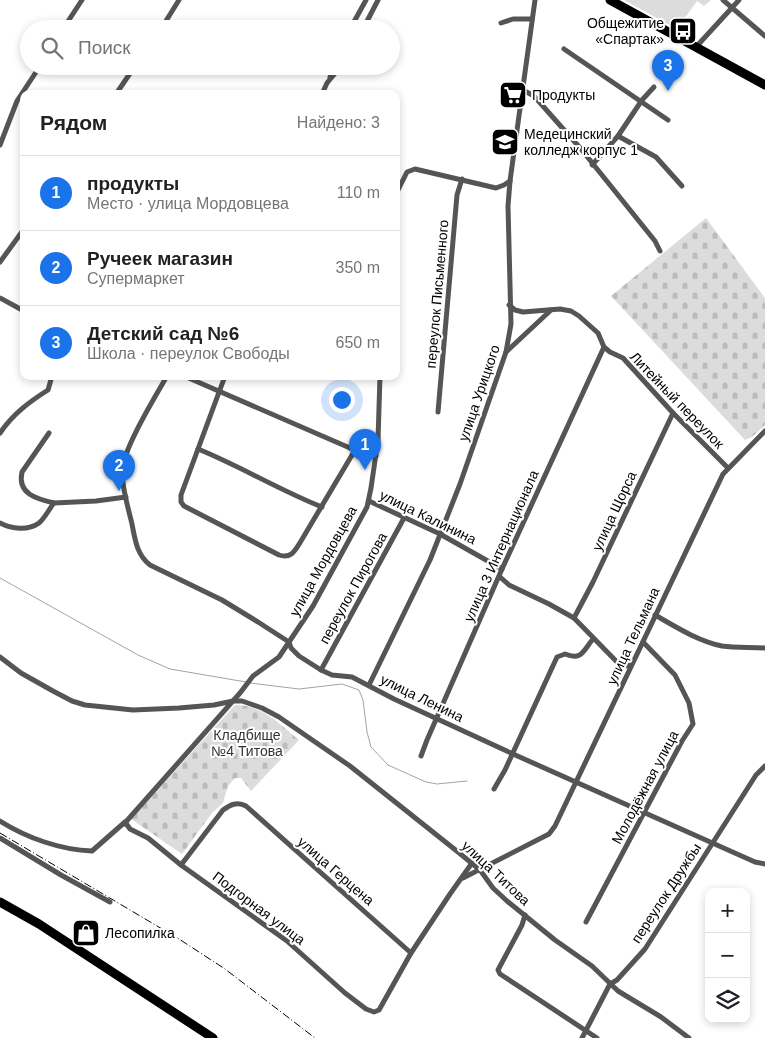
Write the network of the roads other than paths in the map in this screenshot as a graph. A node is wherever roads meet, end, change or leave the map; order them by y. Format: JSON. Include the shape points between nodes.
{"nodes":[{"id":1,"x":82,"y":0,"type":"edge"},
{"id":2,"x":179,"y":0,"type":"edge"},
{"id":3,"x":366,"y":0,"type":"edge"},
{"id":4,"x":378,"y":0,"type":"edge"},
{"id":5,"x":535,"y":0,"type":"edge"},
{"id":6,"x":610,"y":0,"type":"edge"},
{"id":7,"x":723,"y":0,"type":"edge"},
{"id":8,"x":739,"y":0,"type":"edge"},
{"id":9,"x":732,"y":8,"type":"junction"},
{"id":10,"x":532,"y":19,"type":"junction"},
{"id":11,"x":69,"y":20,"type":"edge"},
{"id":12,"x":167,"y":20,"type":"edge"},
{"id":13,"x":355,"y":20,"type":"edge"},
{"id":14,"x":368,"y":20,"type":"edge"},
{"id":15,"x":501,"y":23,"type":"dead end"},
{"id":16,"x":765,"y":36,"type":"edge"},
{"id":17,"x":696,"y":47,"type":"junction"},
{"id":18,"x":564,"y":50,"type":"dead end"},
{"id":19,"x":34,"y":75,"type":"edge"},
{"id":20,"x":129,"y":75,"type":"edge"},
{"id":21,"x":330,"y":75,"type":"edge"},
{"id":22,"x":334,"y":75,"type":"edge"},
{"id":23,"x":327,"y":83,"type":"junction"},
{"id":24,"x":764,"y":83,"type":"edge"},
{"id":25,"x":654,"y":87,"type":"dead end"},
{"id":26,"x":24,"y":90,"type":"edge"},
{"id":27,"x":119,"y":90,"type":"edge"},
{"id":28,"x":324,"y":90,"type":"edge"},
{"id":29,"x":523,"y":90,"type":"junction"},
{"id":30,"x":20,"y":96,"type":"edge"},
{"id":31,"x":642,"y":100,"type":"junction"},
{"id":32,"x":668,"y":120,"type":"dead end"},
{"id":33,"x":618,"y":136,"type":"junction"},
{"id":34,"x":0,"y":144,"type":"edge"},
{"id":35,"x":592,"y":165,"type":"junction"},
{"id":36,"x":462,"y":179,"type":"junction"},
{"id":37,"x":510,"y":180,"type":"junction"},
{"id":38,"x":400,"y":186,"type":"edge"},
{"id":39,"x":682,"y":186,"type":"dead end"},
{"id":40,"x":20,"y":234,"type":"edge"},
{"id":41,"x":660,"y":251,"type":"dead end"},
{"id":42,"x":0,"y":262,"type":"edge"},
{"id":43,"x":0,"y":298,"type":"edge"},
{"id":44,"x":509,"y":305,"type":"junction"},
{"id":45,"x":20,"y":309,"type":"edge"},
{"id":46,"x":552,"y":310,"type":"junction"},
{"id":47,"x":604,"y":347,"type":"junction"},
{"id":48,"x":506,"y":352,"type":"junction"},
{"id":49,"x":51,"y":380,"type":"edge"},
{"id":50,"x":165,"y":380,"type":"edge"},
{"id":51,"x":193,"y":380,"type":"edge"},
{"id":52,"x":224,"y":380,"type":"edge"},
{"id":53,"x":380,"y":380,"type":"edge"},
{"id":54,"x":220,"y":392,"type":"junction"},
{"id":55,"x":438,"y":412,"type":"dead end"},
{"id":56,"x":673,"y":413,"type":"junction"},
{"id":57,"x":765,"y":430,"type":"edge"},
{"id":58,"x":0,"y":432,"type":"edge"},
{"id":59,"x":49,"y":433,"type":"dead end"},
{"id":60,"x":198,"y":448,"type":"junction"},
{"id":61,"x":355,"y":450,"type":"junction"},
{"id":62,"x":376,"y":456,"type":"junction"},
{"id":63,"x":728,"y":468,"type":"junction"},
{"id":64,"x":126,"y":496,"type":"junction"},
{"id":65,"x":369,"y":501,"type":"junction"},
{"id":66,"x":54,"y":503,"type":"junction"},
{"id":67,"x":322,"y":507,"type":"junction"},
{"id":68,"x":404,"y":518,"type":"junction"},
{"id":69,"x":0,"y":523,"type":"edge"},
{"id":70,"x":440,"y":534,"type":"junction"},
{"id":71,"x":502,"y":569,"type":"junction"},
{"id":72,"x":500,"y":577,"type":"junction"},
{"id":73,"x":655,"y":615,"type":"junction"},
{"id":74,"x":574,"y":618,"type":"junction"},
{"id":75,"x":593,"y":639,"type":"junction"},
{"id":76,"x":289,"y":642,"type":"junction"},
{"id":77,"x":643,"y":642,"type":"junction"},
{"id":78,"x":765,"y":648,"type":"edge"},
{"id":79,"x":0,"y":657,"type":"edge"},
{"id":80,"x":631,"y":665,"type":"junction"},
{"id":81,"x":321,"y":670,"type":"junction"},
{"id":82,"x":370,"y":685,"type":"junction"},
{"id":83,"x":240,"y":693,"type":"junction"},
{"id":84,"x":233,"y":701,"type":"junction"},
{"id":85,"x":242,"y":701,"type":"junction"},
{"id":86,"x":436,"y":718,"type":"junction"},
{"id":87,"x":512,"y":754,"type":"junction"},
{"id":88,"x":421,"y":756,"type":"dead end"},
{"id":89,"x":765,"y":766,"type":"edge"},
{"id":90,"x":576,"y":783,"type":"junction"},
{"id":91,"x":494,"y":789,"type":"dead end"},
{"id":92,"x":644,"y":813,"type":"junction"},
{"id":93,"x":0,"y":821,"type":"edge"},
{"id":94,"x":124,"y":822,"type":"junction"},
{"id":95,"x":122,"y":828,"type":"dead end"},
{"id":96,"x":0,"y":838,"type":"edge"},
{"id":97,"x":712,"y":842,"type":"junction"},
{"id":98,"x":472,"y":863,"type":"junction"},
{"id":99,"x":765,"y":864,"type":"edge"},
{"id":100,"x":181,"y":865,"type":"junction"},
{"id":101,"x":480,"y":870,"type":"junction"},
{"id":102,"x":460,"y":879,"type":"junction"},
{"id":103,"x":0,"y":902,"type":"edge"},
{"id":104,"x":110,"y":902,"type":"dead end"},
{"id":105,"x":525,"y":915,"type":"junction"},
{"id":106,"x":586,"y":922,"type":"dead end"},
{"id":107,"x":411,"y":953,"type":"junction"},
{"id":108,"x":610,"y":984,"type":"junction"},
{"id":109,"x":585,"y":1031,"type":"junction"},
{"id":110,"x":213,"y":1038,"type":"edge"},
{"id":111,"x":582,"y":1038,"type":"edge"},
{"id":112,"x":597,"y":1038,"type":"edge"},
{"id":113,"x":689,"y":1038,"type":"edge"}],
"edges":[{"from":1,"to":11,"type":"street"},
{"from":2,"to":12,"type":"street"},
{"from":3,"to":13,"type":"street"},
{"from":4,"to":14,"type":"street"},
{"from":5,"to":10,"type":"street","name":"улица Урицкого"},
{"from":6,"to":17,"type":"main road"},
{"from":7,"to":9,"type":"street"},
{"from":8,"to":9,"type":"street"},
{"from":9,"to":16,"type":"street"},
{"from":9,"to":17,"type":"street"},
{"from":10,"to":15,"type":"street","via":[[512,19]]},
{"from":10,"to":29,"type":"street","name":"улица Урицкого"},
{"from":17,"to":24,"type":"main road"},
{"from":18,"to":31,"type":"street"},
{"from":19,"to":26,"type":"street"},
{"from":20,"to":27,"type":"street"},
{"from":21,"to":23,"type":"street"},
{"from":22,"to":23,"type":"street"},
{"from":23,"to":28,"type":"street"},
{"from":25,"to":31,"type":"street"},
{"from":29,"to":35,"type":"street","via":[[534,96]]},
{"from":29,"to":37,"type":"street","name":"улица Урицкого"},
{"from":30,"to":34,"type":"street"},
{"from":31,"to":32,"type":"street"},
{"from":31,"to":33,"type":"street"},
{"from":33,"to":35,"type":"street"},
{"from":33,"to":39,"type":"street","via":[[656,157]]},
{"from":35,"to":41,"type":"street"},
{"from":36,"to":37,"type":"street","via":[[496,188]]},
{"from":36,"to":38,"type":"street","via":[[415,169],[407,172]]},
{"from":36,"to":55,"type":"street","name":"переулок Письменного","via":[[457,195]]},
{"from":37,"to":44,"type":"street","name":"улица Урицкого"},
{"from":40,"to":42,"type":"street"},
{"from":43,"to":45,"type":"street"},
{"from":44,"to":46,"type":"street","name":"Литейный переулок","via":[[523,312]]},
{"from":44,"to":48,"type":"street","name":"улица Урицкого"},
{"from":46,"to":47,"type":"street","name":"Литейный переулок","via":[[571,311],[579,316],[598,333]]},
{"from":46,"to":48,"type":"street"},
{"from":47,"to":56,"type":"street","name":"Литейный переулок","via":[[623,358]]},
{"from":47,"to":71,"type":"street","name":"улица 3 Интернационала"},
{"from":48,"to":70,"type":"street","name":"улица Урицкого"},
{"from":49,"to":58,"type":"street","via":[[48,390],[28,402]]},
{"from":50,"to":64,"type":"street","name":"улица Ленина","via":[[125,459],[122,470]]},
{"from":51,"to":54,"type":"street"},
{"from":52,"to":54,"type":"street"},
{"from":53,"to":62,"type":"street","name":"улица Мордовцева"},
{"from":54,"to":60,"type":"street"},
{"from":54,"to":61,"type":"street"},
{"from":56,"to":63,"type":"street","name":"Литейный переулок"},
{"from":56,"to":74,"type":"street","name":"улица Щорса"},
{"from":57,"to":63,"type":"street","name":"улица Тельмана"},
{"from":59,"to":66,"type":"street","via":[[20,478],[30,495]]},
{"from":60,"to":67,"type":"street"},
{"from":60,"to":67,"type":"street","via":[[180,502],[279,555],[293,554]]},
{"from":61,"to":62,"type":"street"},
{"from":61,"to":67,"type":"street"},
{"from":62,"to":65,"type":"street","name":"улица Мордовцева"},
{"from":63,"to":73,"type":"street","name":"улица Тельмана"},
{"from":64,"to":66,"type":"street"},
{"from":64,"to":76,"type":"street","name":"улица Ленина","via":[[135,542],[143,560],[222,600]]},
{"from":65,"to":68,"type":"street","name":"улица Калинина"},
{"from":65,"to":76,"type":"street","name":"улица Мордовцева","via":[[322,591]]},
{"from":66,"to":69,"type":"street","via":[[42,521],[24,529]]},
{"from":68,"to":70,"type":"street","name":"улица Калинина"},
{"from":68,"to":81,"type":"street","name":"переулок Пирогова"},
{"from":70,"to":71,"type":"street","name":"улица Калинина"},
{"from":70,"to":82,"type":"street","name":"улица Урицкого"},
{"from":71,"to":72,"type":"street","name":"улица 3 Интернационала"},
{"from":72,"to":74,"type":"street","via":[[509,585]]},
{"from":72,"to":86,"type":"street","name":"улица 3 Интернационала"},
{"from":73,"to":77,"type":"street","name":"улица Тельмана"},
{"from":73,"to":78,"type":"street","via":[[686,633],[722,646]]},
{"from":74,"to":75,"type":"street"},
{"from":75,"to":80,"type":"street","via":[[617,662]]},
{"from":75,"to":87,"type":"street","via":[[578,657],[565,654],[557,657]]},
{"from":76,"to":81,"type":"street","name":"улица Ленина","via":[[300,656]]},
{"from":76,"to":83,"type":"street","name":"улица Мордовцева","via":[[279,657],[249,680]]},
{"from":77,"to":80,"type":"street","name":"улица Тельмана"},
{"from":77,"to":92,"type":"street","name":"Молодёжная улица","via":[[675,676],[689,703],[693,724]]},
{"from":79,"to":84,"type":"street","name":"улица Титова","via":[[21,673],[85,705],[133,710]]},
{"from":80,"to":90,"type":"street","name":"улица Тельмана"},
{"from":81,"to":82,"type":"street","name":"улица Ленина"},
{"from":82,"to":86,"type":"street","name":"улица Ленина"},
{"from":83,"to":84,"type":"street","name":"улица Мордовцева"},
{"from":83,"to":85,"type":"street"},
{"from":84,"to":85,"type":"street","name":"улица Титова"},
{"from":84,"to":94,"type":"street"},
{"from":85,"to":98,"type":"street","name":"улица Титова","via":[[279,716],[311,738]]},
{"from":86,"to":87,"type":"street","name":"улица Ленина"},
{"from":86,"to":88,"type":"street","name":"улица 3 Интернационала"},
{"from":87,"to":90,"type":"street","name":"улица Ленина"},
{"from":87,"to":91,"type":"street"},
{"from":89,"to":97,"type":"street","name":"переулок Дружбы"},
{"from":90,"to":92,"type":"street","name":"улица Ленина"},
{"from":90,"to":101,"type":"street","name":"улица Тельмана","via":[[549,834]]},
{"from":92,"to":97,"type":"street","name":"улица Ленина"},
{"from":92,"to":106,"type":"street","name":"Молодёжная улица"},
{"from":93,"to":94,"type":"street","via":[[46,842],[92,851]]},
{"from":94,"to":95,"type":"street"},
{"from":94,"to":100,"type":"street","name":"Подгорная улица"},
{"from":96,"to":104,"type":"street"},
{"from":97,"to":99,"type":"street","name":"улица Ленина"},
{"from":97,"to":108,"type":"street","name":"переулок Дружбы","via":[[645,949]]},
{"from":98,"to":101,"type":"street","name":"улица Титова"},
{"from":98,"to":102,"type":"street"},
{"from":100,"to":107,"type":"street","name":"Подгорная улица","via":[[287,941],[366,1009],[379,1010]]},
{"from":100,"to":107,"type":"street","name":"улица Герцена","via":[[223,810],[240,803]]},
{"from":101,"to":102,"type":"street","name":"улица Тельмана"},
{"from":101,"to":105,"type":"street","name":"улица Титова","via":[[493,888]]},
{"from":102,"to":107,"type":"street"},
{"from":103,"to":110,"type":"main road"},
{"from":105,"to":108,"type":"street","name":"улица Титова","via":[[592,966]]},
{"from":105,"to":109,"type":"street","via":[[498,970],[500,974]]},
{"from":108,"to":109,"type":"street","name":"переулок Дружбы"},
{"from":108,"to":113,"type":"street","name":"улица Титова"},
{"from":109,"to":111,"type":"street","name":"переулок Дружбы"},
{"from":109,"to":112,"type":"street"}]}
